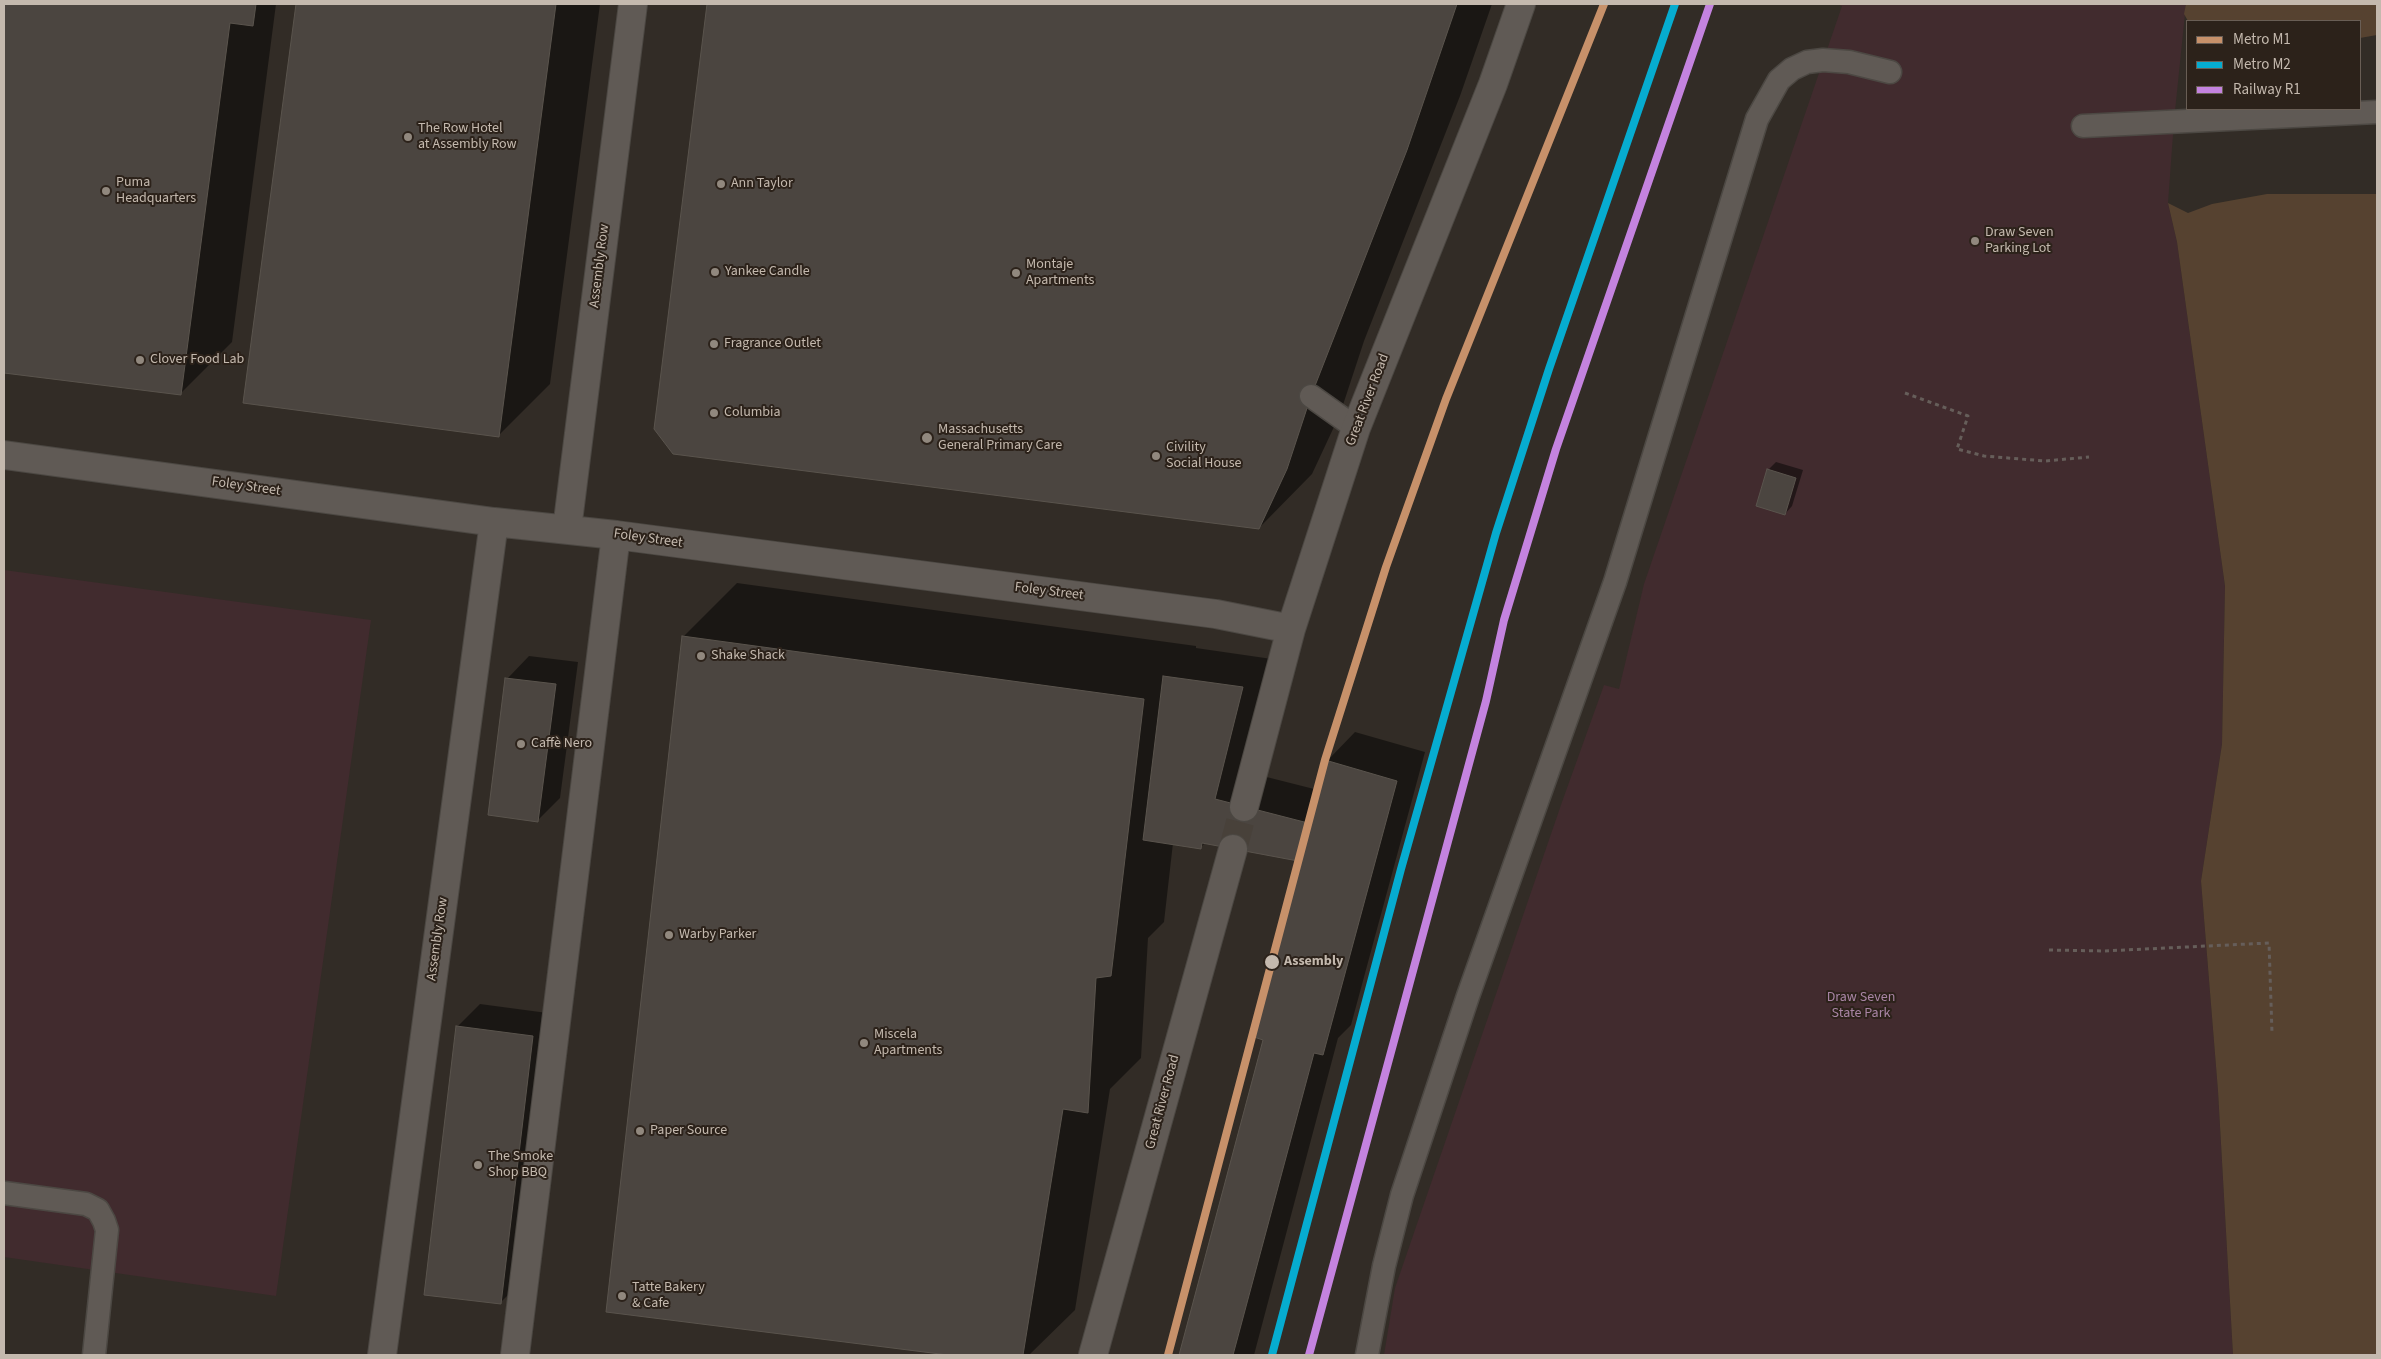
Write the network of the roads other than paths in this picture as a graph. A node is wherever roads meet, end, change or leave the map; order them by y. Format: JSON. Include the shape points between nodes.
{"nodes":[{"id":1,"x":633,"y":4,"type":"edge"},
{"id":2,"x":1521,"y":4,"type":"edge"},
{"id":3,"x":1890,"y":72,"type":"dead end"},
{"id":4,"x":2377,"y":112,"type":"edge"},
{"id":5,"x":2083,"y":126,"type":"dead end"},
{"id":6,"x":1311,"y":396,"type":"dead end"},
{"id":7,"x":1356,"y":428,"type":"junction"},
{"id":8,"x":4,"y":455,"type":"edge"},
{"id":9,"x":494,"y":522,"type":"junction"},
{"id":10,"x":567,"y":529,"type":"junction"},
{"id":11,"x":616,"y":535,"type":"junction"},
{"id":12,"x":1291,"y":629,"type":"junction"},
{"id":13,"x":1244,"y":807,"type":"tunnel mouth"},
{"id":14,"x":1233,"y":849,"type":"tunnel mouth"},
{"id":15,"x":4,"y":1193,"type":"edge"},
{"id":16,"x":94,"y":1355,"type":"edge"},
{"id":17,"x":382,"y":1355,"type":"edge"},
{"id":18,"x":515,"y":1355,"type":"edge"},
{"id":19,"x":1093,"y":1355,"type":"edge"},
{"id":20,"x":1367,"y":1355,"type":"edge"}],
"edges":[{"from":1,"to":10,"type":"street","name":"Assembly Row"},
{"from":2,"to":7,"type":"street","name":"Great River Road","via":[[1490,92]]},
{"from":3,"to":20,"type":"lane","via":[[1849,62],[1806,62],[1792,68],[1780,80],[1757,119],[1615,582],[1468,996],[1402,1195]]},
{"from":4,"to":5,"type":"lane"},
{"from":6,"to":7,"type":"lane"},
{"from":7,"to":12,"type":"street","name":"Great River Road"},
{"from":8,"to":9,"type":"street","name":"Foley Street"},
{"from":9,"to":10,"type":"street","name":"Foley Street"},
{"from":9,"to":17,"type":"street","name":"Assembly Row"},
{"from":10,"to":11,"type":"street","name":"Foley Street"},
{"from":11,"to":12,"type":"street","name":"Foley Street","via":[[1216,614]]},
{"from":11,"to":18,"type":"street"},
{"from":12,"to":13,"type":"street","name":"Great River Road"},
{"from":14,"to":19,"type":"street","name":"Great River Road"},
{"from":15,"to":16,"type":"lane","via":[[86,1204],[98,1210],[107,1230]]}]}
